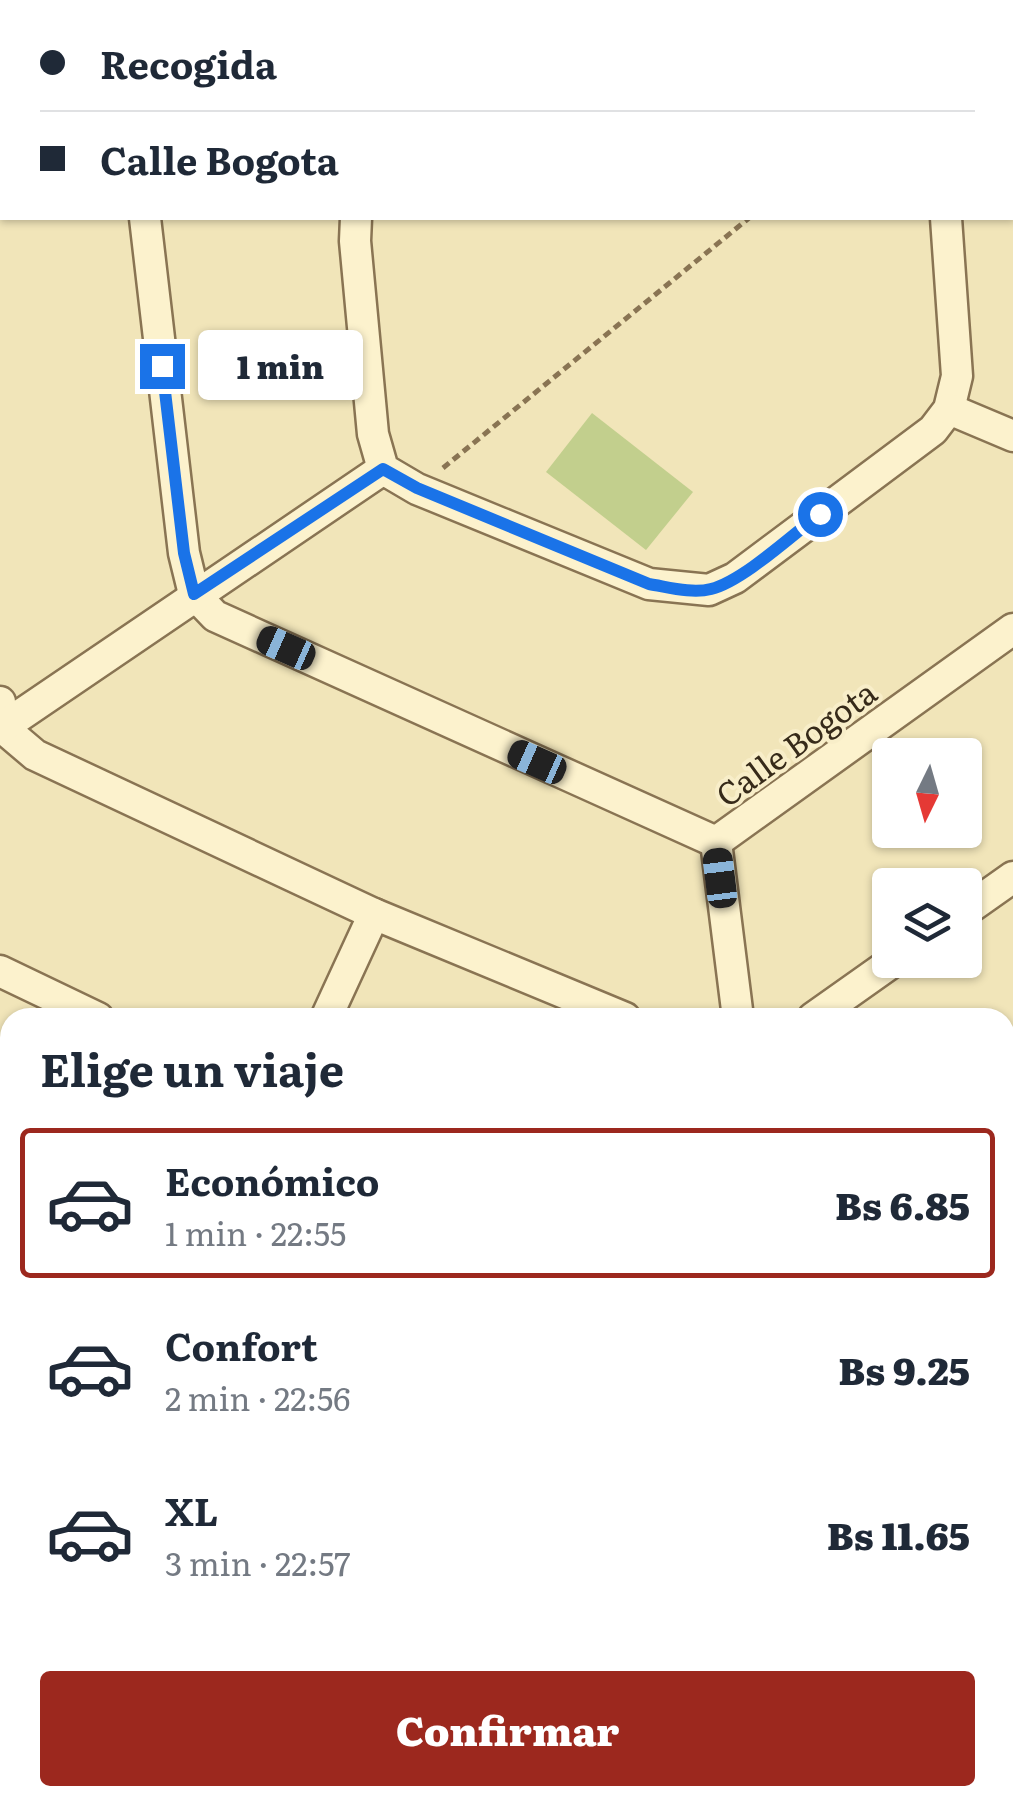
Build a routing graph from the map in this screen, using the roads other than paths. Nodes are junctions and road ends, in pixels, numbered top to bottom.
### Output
1 (146, 220) edge
2 (356, 220) edge
3 (946, 220) edge
4 (950, 410) junction
5 (1013, 436) edge
6 (383, 469) junction
7 (194, 594) junction
8 (1013, 629) edge
9 (1, 719) edge
10 (716, 842) junction
11 (1013, 877) edge
12 (982, 899) edge
13 (374, 914) junction
14 (0, 971) edge
15 (872, 976) edge
16 (77, 1008) edge
17 (331, 1008) edge
18 (601, 1008) edge
19 (737, 1008) edge
20 (828, 1008) edge

1 - 7 street
2 - 6 street
3 - 4 street
4 - 5 street
4 - 6 street
6 - 7 street
7 - 9 street
7 - 10 street, Calle Bogota
8 - 10 street, Calle Bogota
9 - 13 street
10 - 19 street
11 - 12 street
13 - 17 street
13 - 18 street
14 - 16 street
15 - 20 street

